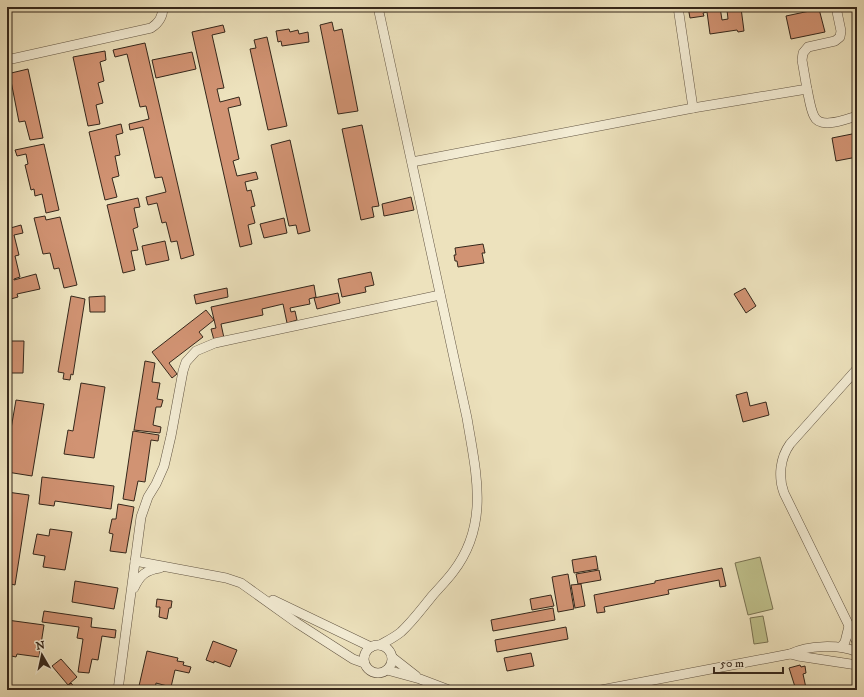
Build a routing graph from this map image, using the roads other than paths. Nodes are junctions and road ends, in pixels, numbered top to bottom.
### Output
1 (163, 7) edge
2 (378, 7) edge
3 (678, 7) edge
4 (836, 7) edge
5 (7, 60) edge
6 (807, 89) junction
7 (694, 108) junction
8 (857, 116) edge
9 (412, 162) junction
10 (440, 295) junction
11 (857, 369) edge
12 (135, 562) junction
13 (164, 567) junction
14 (257, 593) junction
15 (131, 595) junction
16 (850, 626) junction
17 (401, 632) junction
18 (857, 642) edge
19 (376, 646) junction
20 (841, 647) junction
21 (857, 652) edge
22 (790, 654) junction
23 (392, 656) junction
24 (364, 663) junction
25 (857, 665) edge
26 (387, 670) junction
27 (420, 679) junction
28 (118, 690) edge
29 (449, 690) edge
30 (601, 690) edge

1 - 5 street
2 - 9 street
3 - 7 street
4 - 6 street
6 - 7 street
6 - 8 street
7 - 9 street
9 - 10 street
10 - 12 street
10 - 17 street
11 - 16 street
12 - 13 street
12 - 15 street
13 - 14 street
13 - 15 street
14 - 19 street
14 - 24 street
15 - 28 street
16 - 18 street
16 - 20 street
17 - 19 street
17 - 23 street
19 - 23 street
19 - 24 street
20 - 21 street
20 - 22 street
22 - 25 street
22 - 30 street
23 - 26 street
23 - 27 street
24 - 26 street
26 - 27 street
27 - 29 street

